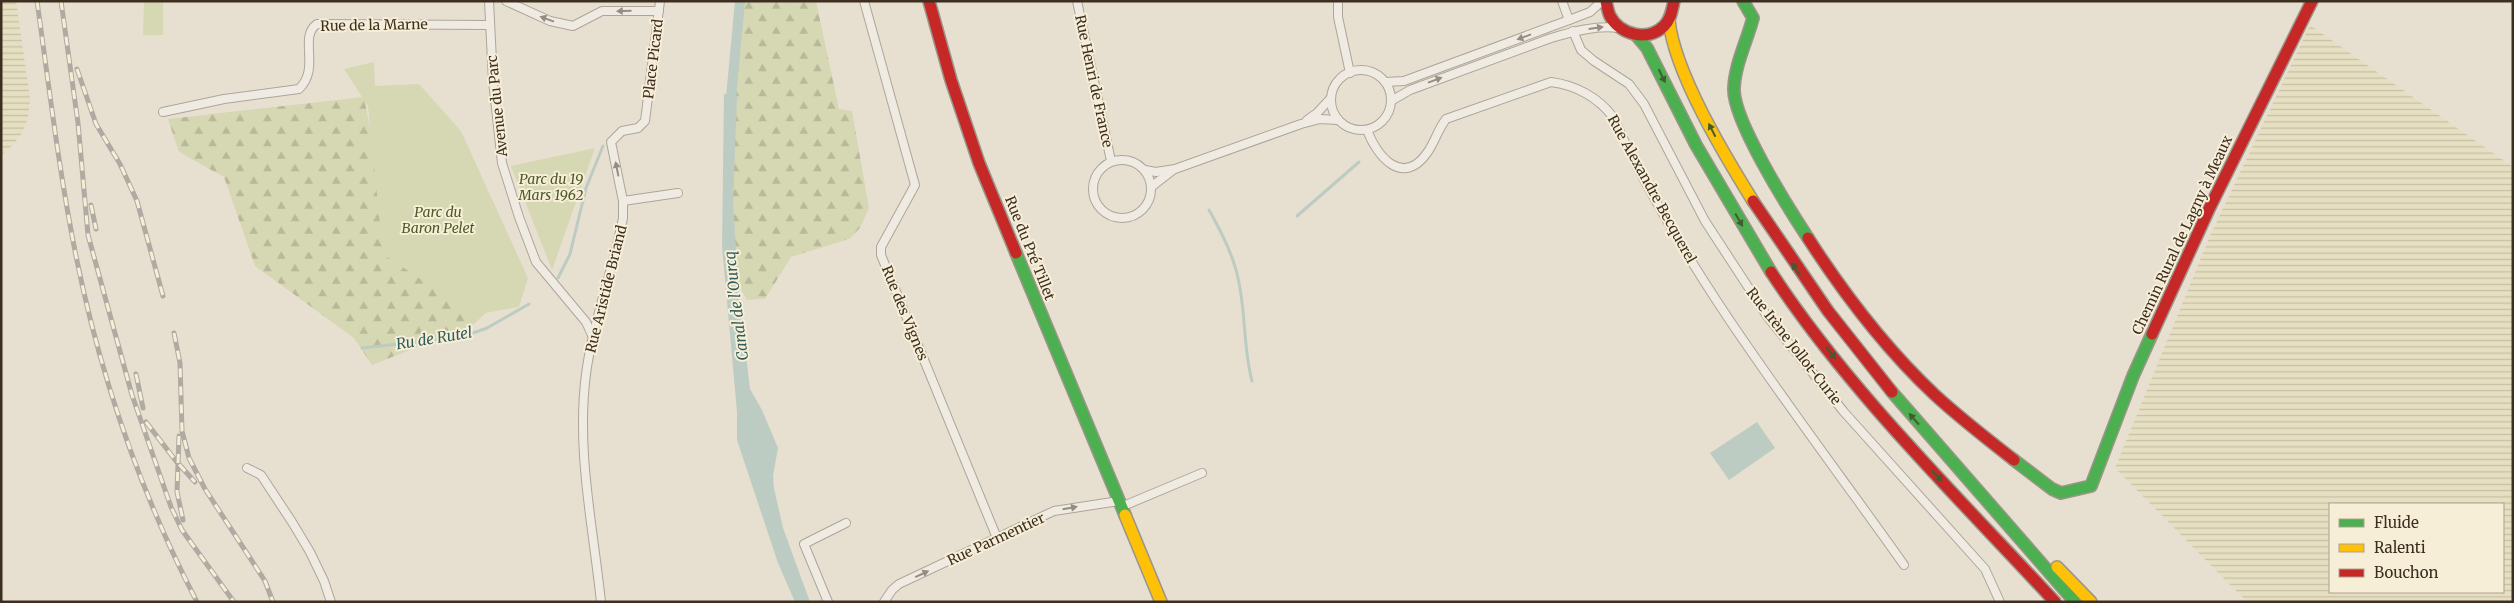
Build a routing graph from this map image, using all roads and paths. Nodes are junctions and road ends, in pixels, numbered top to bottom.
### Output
1 (489, 1) edge
2 (506, 1) edge
3 (660, 1) edge
4 (864, 1) edge
5 (929, 1) edge
6 (1077, 1) edge
7 (1338, 1) edge
8 (1562, 1) edge
9 (1602, 1) edge
10 (1606, 1) edge
11 (1674, 1) edge
12 (1742, 1) edge
13 (2312, 1) edge
14 (659, 11) junction
15 (1569, 20) junction
16 (1669, 20) junction
17 (490, 25) junction
18 (1618, 28) junction
19 (1573, 31) junction
20 (1636, 35) junction
21 (1350, 73) junction
22 (1385, 82) junction
23 (1331, 98) junction
24 (1391, 101) junction
25 (163, 112) dead end
26 (1338, 120) junction
27 (1301, 124) junction
28 (1367, 130) junction
29 (622, 131) joint
30 (1110, 161) junction
31 (1175, 169) junction
32 (1145, 170) junction
33 (1151, 187) junction
34 (678, 193) dead end
35 (623, 201) junction
36 (592, 336) junction
37 (247, 468) dead end
38 (1202, 473) dead end
39 (1120, 504) junction
40 (846, 523) dead end
41 (2016, 534) junction
42 (997, 538) junction
43 (1904, 565) dead end
44 (331, 602) edge
45 (601, 602) edge
46 (828, 602) edge
47 (884, 602) edge
48 (1161, 602) edge
49 (2000, 602) edge
50 (2055, 602) edge
51 (2075, 602) edge
52 (2092, 602) edge

1 - 17 street, Avenue du Parc
14 -> 2 street, Place Picard
3 - 14 street
4 - 42 street, Rue des Vignes
5 - 39 main road, Rue du Pré Tillet
6 - 30 street, Rue Henri de France
7 - 21 street
8 - 15 street
9 - 15 street
10 - 18 main road
11 - 16 main road
12 - 13 main road, Chemin Rural de Lagny à Meaux
14 - 29 street, Place Picard
15 -> 22 street
16 - 20 main road
41 -> 16 main road
17 - 25 street, Rue de la Marne
17 - 36 street, Avenue du Parc
19 -> 18 street
18 - 20 main road
24 -> 19 street
19 - 49 street, Rue Irène Jollot-Curie
20 -> 50 main road
21 - 22 street
21 - 23 street
22 - 24 street
23 - 26 street
23 - 27 street
24 - 28 street
26 - 27 street
26 - 28 street
27 - 31 street
28 - 43 street, Rue Alexandre Becquerel
35 -> 29 street, Rue Aristide Briand
30 - 32 street
30 - 33 street
31 - 32 street
31 - 33 street
32 - 33 street
34 - 35 street
35 - 36 street, Rue Aristide Briand
36 - 45 street, Rue Aristide Briand
37 - 44 street
38 - 39 street, Rue Parmentier
42 -> 39 street, Rue Parmentier
39 - 48 main road, Rue du Pré Tillet
40 - 46 street
41 - 51 main road
41 - 52 main road
47 -> 42 street, Rue Parmentier

